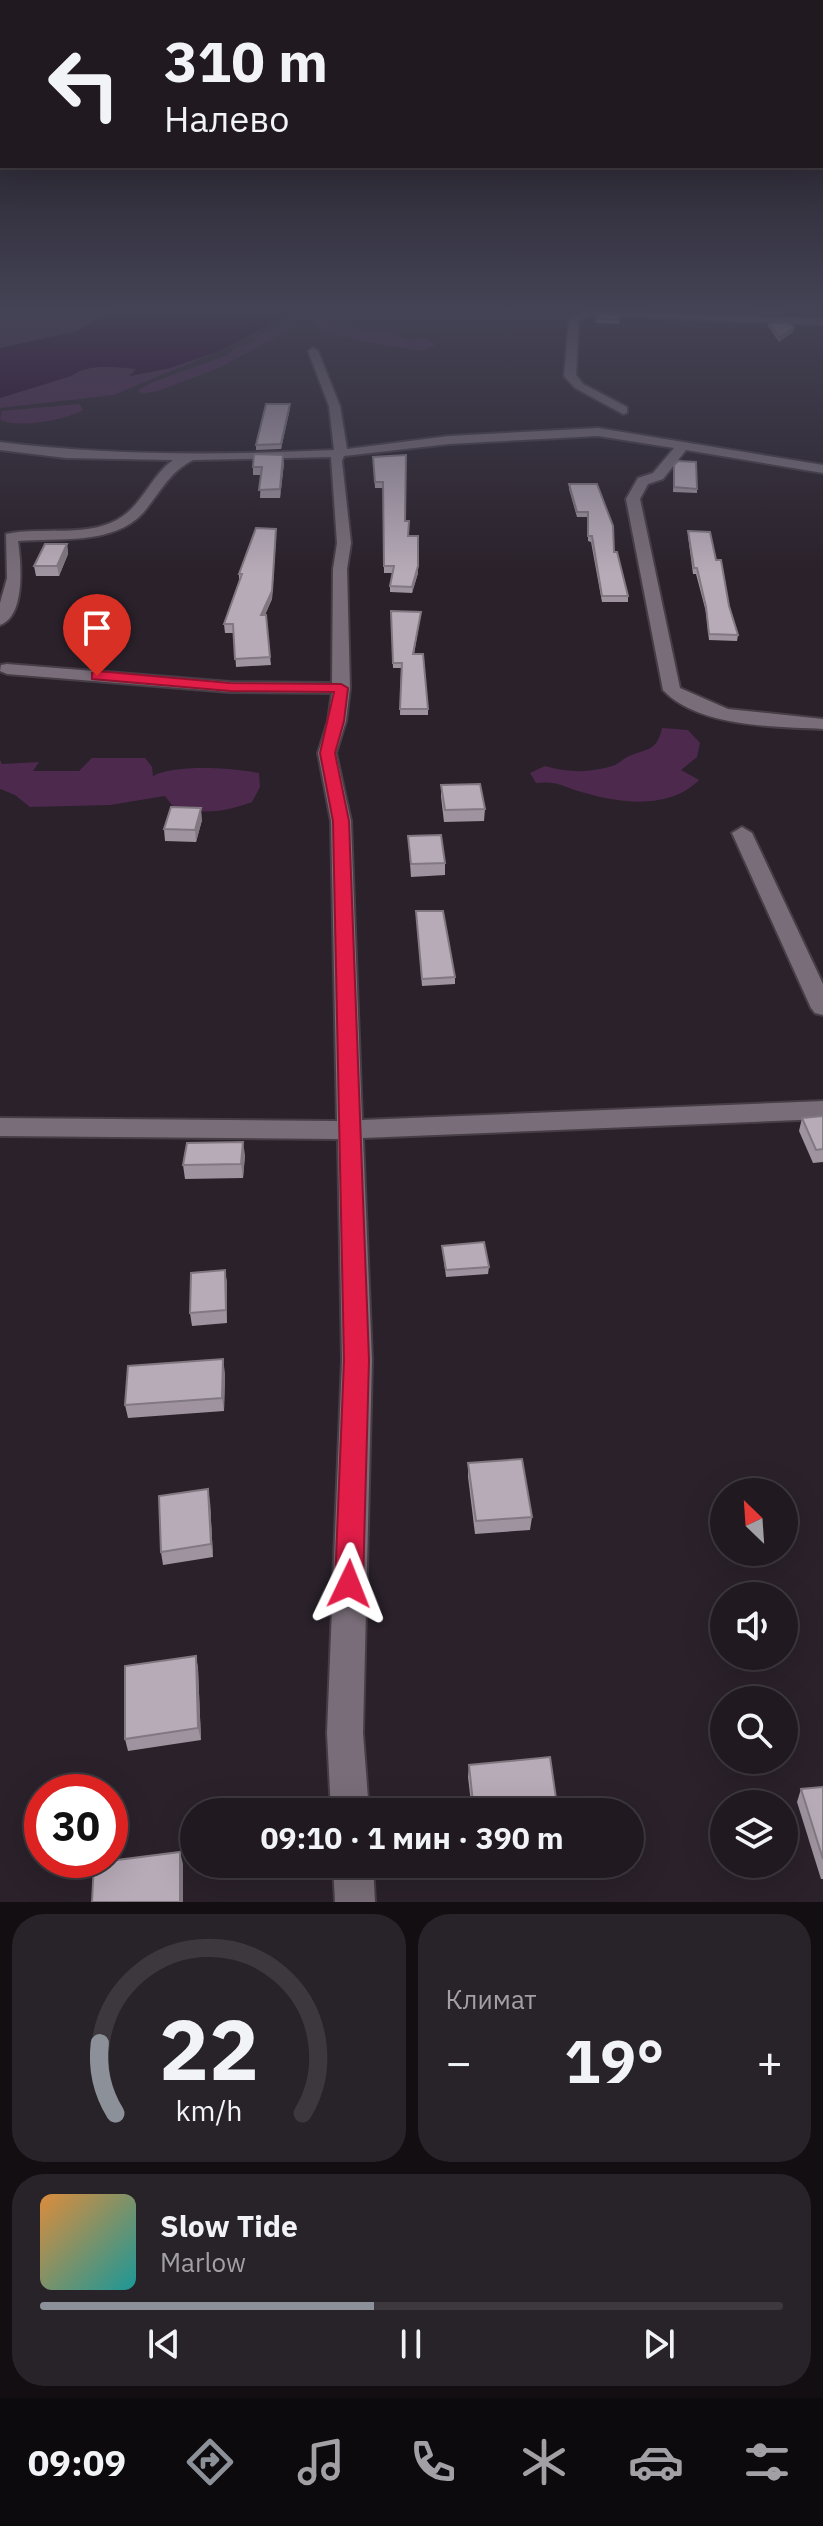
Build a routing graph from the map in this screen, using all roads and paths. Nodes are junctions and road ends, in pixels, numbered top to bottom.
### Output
1 (332, 397) edge
2 (599, 397) edge
3 (623, 410) dead end
4 (0, 446) edge
5 (682, 447) junction
6 (341, 453) junction
7 (190, 458) junction
8 (668, 460) junction
9 (781, 464) junction
10 (823, 469) edge
11 (0, 620) edge
12 (2, 669) edge
13 (341, 688) junction
14 (823, 724) edge
15 (742, 833) dead end
16 (823, 1008) edge
17 (823, 1110) edge
18 (0, 1127) edge
19 (349, 1130) junction
20 (349, 1798) edge
21 (354, 1878) edge
22 (355, 1902) edge

1 - 6 street
2 - 3 street
4 - 7 street
5 - 6 street
5 - 8 street
5 - 9 street
6 - 7 street
6 - 13 street
7 - 11 street
8 - 9 street
8 - 14 street
9 - 10 street
12 - 13 street
13 - 19 street
15 - 16 street
17 - 19 street
18 - 19 street
19 - 20 street
21 - 22 street

